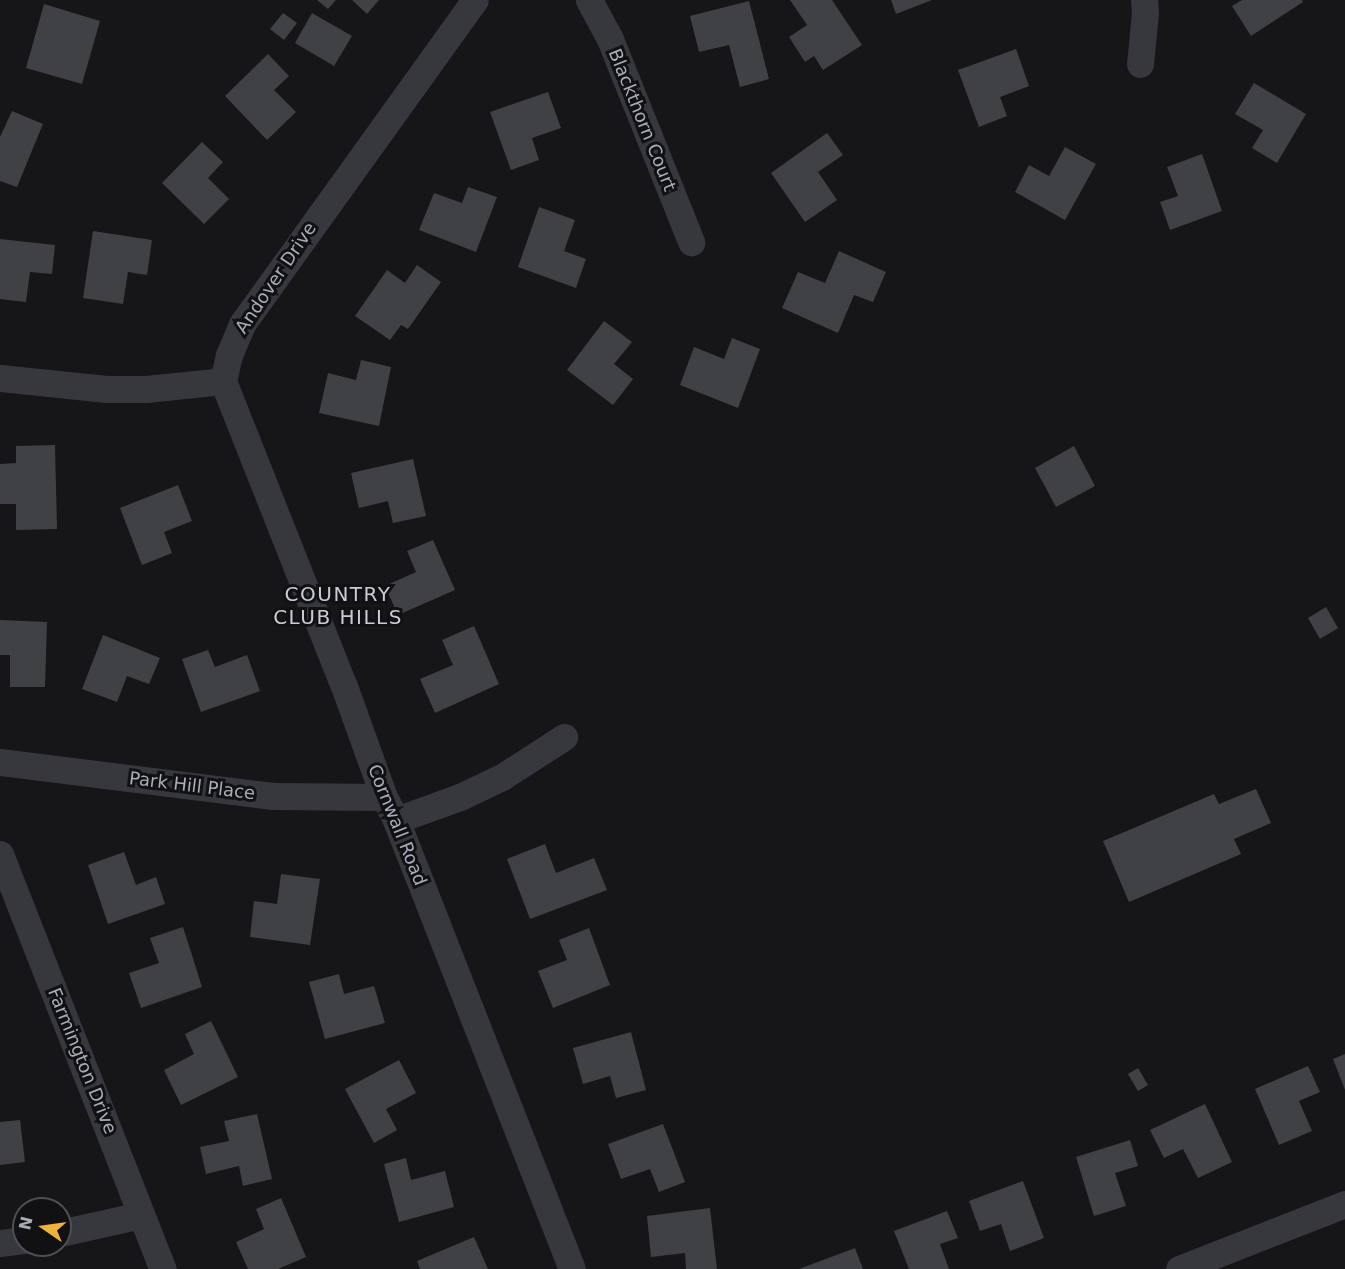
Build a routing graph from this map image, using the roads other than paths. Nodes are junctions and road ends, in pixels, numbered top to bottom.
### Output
1 (475, 0) edge
2 (590, 0) edge
3 (1144, 0) edge
4 (1140, 64) dead end
5 (691, 242) dead end
6 (0, 378) edge
7 (223, 381) junction
8 (564, 737) dead end
9 (0, 762) edge
10 (390, 809) junction
11 (0, 854) edge
12 (1345, 1204) edge
13 (141, 1215) junction
14 (72, 1230) edge
15 (163, 1269) edge
16 (572, 1269) edge
17 (1179, 1269) edge

1 - 7 street, Andover Drive
2 - 5 street, Blackthorn Court
3 - 4 street
6 - 7 street
7 - 10 street, Cornwall Road
8 - 10 street, Park Hill Place
9 - 10 street, Park Hill Place
10 - 16 street, Cornwall Road
11 - 13 street, Farmington Drive
12 - 17 street
13 - 14 street
13 - 15 street, Farmington Drive

